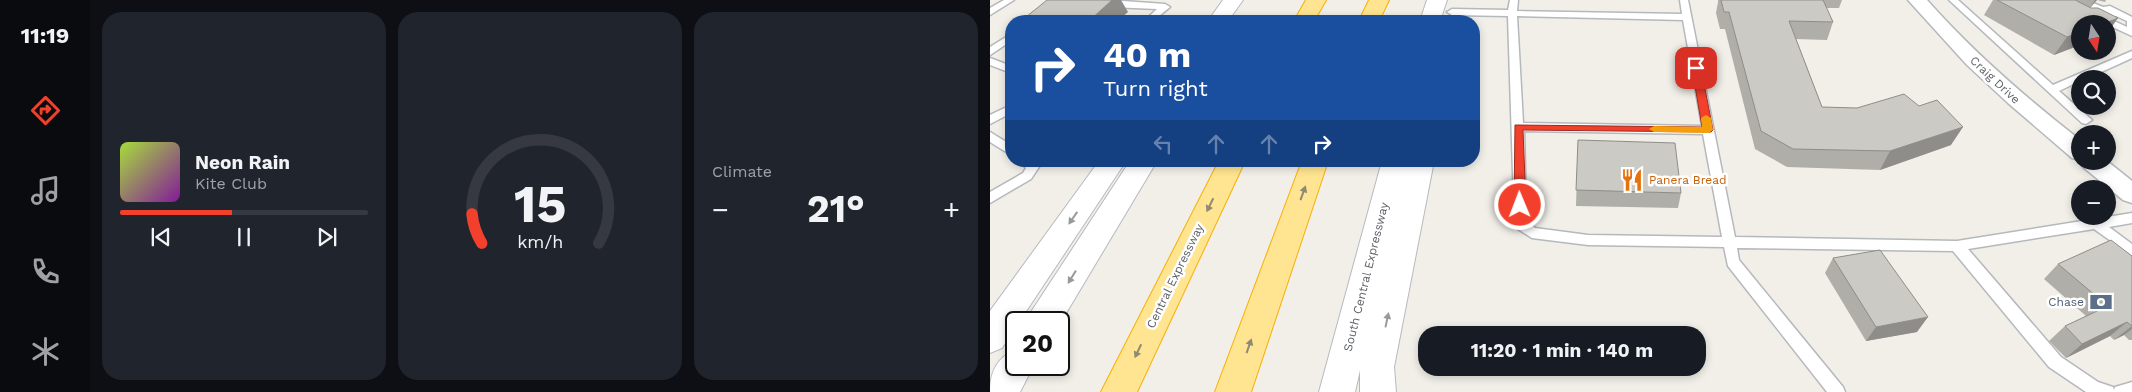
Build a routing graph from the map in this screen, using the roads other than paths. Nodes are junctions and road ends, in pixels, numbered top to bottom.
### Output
1 (1010, 0) edge
2 (1234, 0) edge
3 (1252, 0) edge
4 (1316, 0) edge
5 (1378, 0) edge
6 (1437, 0) edge
7 (1514, 0) edge
8 (1684, 0) edge
9 (1917, 0) edge
10 (1953, 0) edge
11 (1108, 3) edge
12 (1452, 11) edge
13 (2092, 11) edge
14 (990, 12) edge
15 (1512, 14) junction
16 (1155, 15) edge
17 (1223, 15) edge
18 (1242, 15) edge
19 (1307, 15) edge
20 (1372, 15) edge
21 (1432, 15) edge
22 (1688, 17) junction
23 (2131, 24) edge
24 (2116, 30) edge
25 (2132, 33) edge
26 (1005, 41) edge
27 (990, 52) edge
28 (2132, 54) edge
29 (990, 61) edge
30 (1005, 67) edge
31 (2052, 90) junction
32 (1005, 111) edge
33 (990, 120) edge
34 (2086, 120) dead end
35 (1518, 127) junction
36 (1708, 130) junction
37 (990, 136) edge
38 (2071, 144) edge
39 (1005, 147) edge
40 (1033, 167) edge
41 (1109, 167) edge
42 (1140, 167) edge
43 (1229, 167) edge
44 (1313, 167) edge
45 (1393, 167) edge
46 (1420, 167) edge
47 (2102, 170) edge
48 (2132, 194) edge
49 (990, 198) edge
50 (2132, 218) edge
51 (2116, 221) edge
52 (2090, 225) edge
53 (2097, 225) edge
54 (1728, 241) junction
55 (1957, 246) junction
56 (2132, 251) edge
57 (1050, 311) edge
58 (990, 338) edge
59 (1010, 376) edge
60 (1373, 384) edge
61 (2132, 390) edge
62 (1000, 392) edge
63 (1119, 392) edge
64 (1233, 392) edge
65 (1337, 392) edge
66 (1838, 392) edge
67 (2107, 392) edge
68 (2121, 392) edge

1 - 14 lane
2 - 17 main road
3 - 18 main road
4 - 19 highway
5 - 20 highway
6 - 21 main road
7 - 15 lane
8 - 22 lane
9 - 38 street, Craig Drive
10 - 31 lane
11 - 16 lane
12 - 15 lane
13 - 23 lane
13 - 25 lane
15 - 22 lane
15 - 35 lane
22 - 36 lane
24 - 25 lane
26 - 27 lane
28 - 31 lane
29 - 30 lane
31 - 34 lane
32 - 33 lane
35 - 36 lane
35 - 54 lane
36 - 54 lane
37 - 39 lane
40 - 49 lane
41 -> 58 main road
42 -> 57 main road
43 -> 63 highway, Central Expressway
64 -> 44 highway
45 - 65 main road, South Central Expressway
60 -> 46 main road
47 - 48 street
50 - 51 lane
52 - 55 lane
53 - 56 lane
54 - 55 lane
54 - 66 lane
55 - 67 lane
59 - 62 main road
61 - 68 lane

